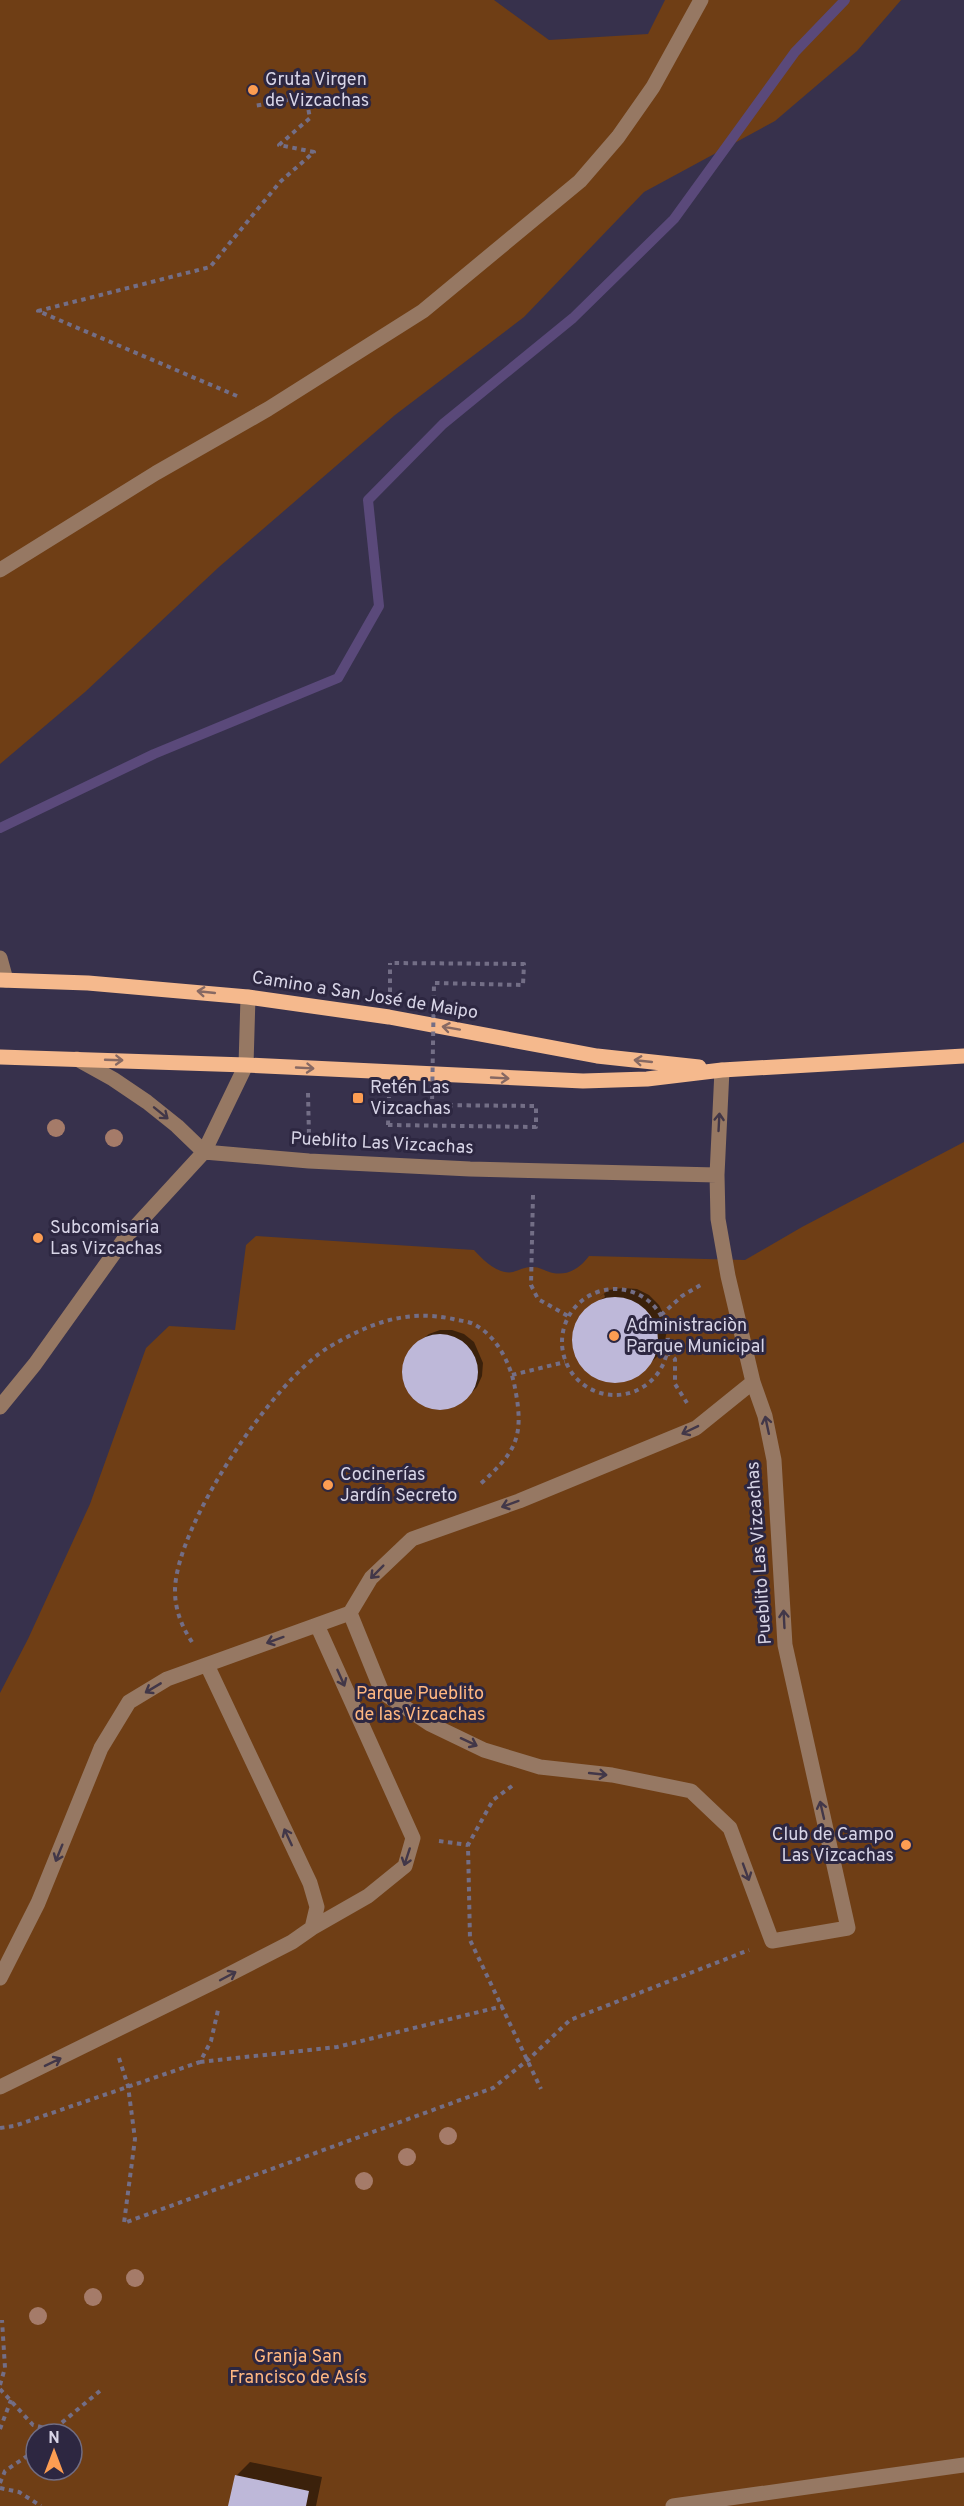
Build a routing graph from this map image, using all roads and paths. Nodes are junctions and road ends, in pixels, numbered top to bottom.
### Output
1 (701, 0) edge
2 (254, 106) dead end
3 (268, 409) junction
4 (0, 570) edge
5 (0, 958) edge
6 (390, 963) dead end
7 (3, 980) edge
8 (248, 997) junction
9 (964, 1056) edge
10 (7, 1057) edge
11 (76, 1059) junction
12 (246, 1065) junction
13 (308, 1068) junction
14 (722, 1070) junction
15 (388, 1125) dead end
16 (204, 1152) junction
17 (309, 1161) junction
18 (534, 1170) junction
19 (717, 1175) junction
20 (728, 1276) junction
21 (662, 1315) junction
22 (568, 1316) junction
23 (667, 1352) junction
24 (565, 1362) junction
25 (512, 1375) junction
26 (753, 1382) junction
27 (0, 1407) edge
28 (702, 1423) junction
29 (475, 1489) dead end
30 (350, 1613) junction
31 (317, 1625) junction
32 (207, 1665) junction
33 (540, 1767) junction
34 (312, 1928) junction
35 (772, 1941) junction
36 (0, 1978) edge
37 (220, 1979) junction
38 (503, 2006) junction
39 (111, 2034) junction
40 (529, 2059) junction
41 (200, 2061) junction
42 (128, 2086) junction
43 (0, 2088) edge
44 (541, 2089) dead end
45 (0, 2128) edge
46 (2, 2320) dead end
47 (0, 2387) edge
48 (101, 2390) dead end
49 (11, 2400) junction
50 (30, 2422) edge
51 (63, 2422) edge
52 (0, 2429) edge
53 (24, 2458) edge
54 (964, 2465) edge
55 (0, 2483) edge
56 (0, 2488) edge
57 (41, 2506) edge
58 (673, 2506) edge

1 - 3 lane
2 - 3 path
3 - 4 lane
5 - 7 lane
6 - 15 path, bridge
8 -> 7 main road, Camino a San José de Maipo
8 - 12 lane
14 -> 8 main road, Camino a San José de Maipo
9 - 14 main road, Camino a San José de Maipo
10 - 11 main road, Camino a San José de Maipo
11 -> 12 main road, Camino a San José de Maipo
11 -> 16 lane
12 -> 13 main road, Camino a San José de Maipo
12 - 16 lane
13 -> 14 main road, Camino a San José de Maipo
13 - 17 path
19 -> 14 lane, Pueblito Las Vizcachas
16 - 17 lane, Pueblito Las Vizcachas
16 - 27 lane
17 - 18 lane, Pueblito Las Vizcachas
18 - 19 lane, Pueblito Las Vizcachas
18 - 22 path
19 - 20 lane, Pueblito Las Vizcachas
20 - 21 path
20 - 26 lane, Pueblito Las Vizcachas
21 - 22 path
21 - 23 path
22 - 24 path
23 - 24 path
23 - 28 path
24 - 25 path
25 - 29 path
25 - 32 path
26 - 28 lane
35 -> 26 lane, Pueblito Las Vizcachas
28 -> 30 lane
30 - 31 lane
30 -> 33 lane
31 -> 32 lane
31 -> 34 lane
34 -> 32 lane
32 -> 36 lane
33 -> 35 lane
33 - 38 path
37 -> 34 lane
35 - 40 path
37 - 39 lane
37 - 41 path
38 - 40 path
38 - 41 path
39 - 42 path
43 -> 39 lane
40 - 42 path
40 - 44 path
41 - 42 path
42 - 45 path
46 - 47 path
47 - 49 path
48 - 51 path
49 - 50 path
49 - 52 path
53 - 55 path
54 - 58 lane
56 - 57 path

